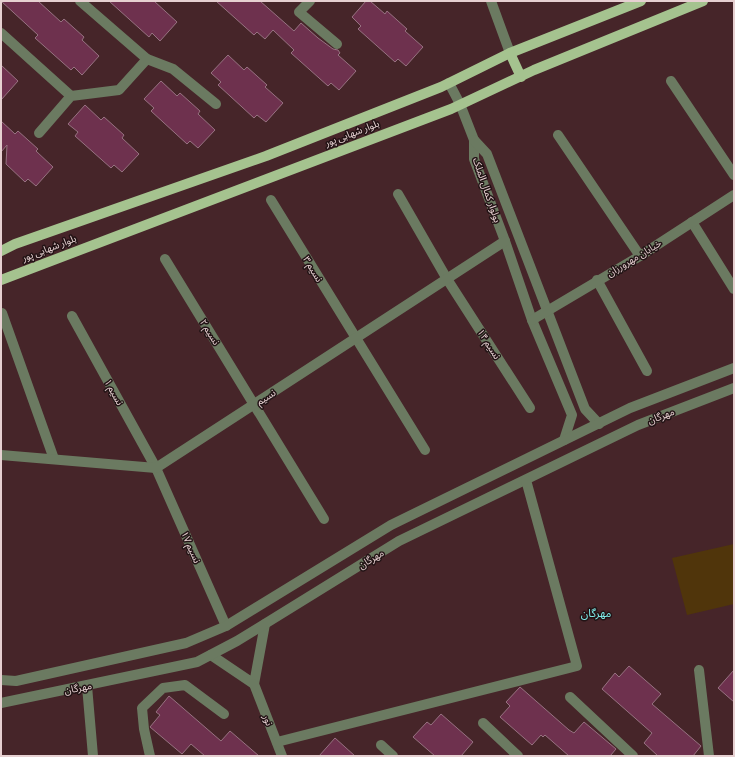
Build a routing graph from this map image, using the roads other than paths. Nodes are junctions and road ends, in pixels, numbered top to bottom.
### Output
1 (80, 1) edge
2 (310, 1) edge
3 (491, 1) edge
4 (641, 1) edge
5 (703, 1) edge
6 (1, 33) edge
7 (337, 44) dead end
8 (510, 54) junction
9 (147, 59) junction
10 (521, 76) junction
11 (671, 81) dead end
12 (449, 83) junction
13 (71, 96) junction
14 (216, 104) dead end
15 (460, 104) junction
16 (39, 133) dead end
17 (558, 135) dead end
18 (474, 140) junction
19 (734, 175) edge
20 (398, 194) dead end
21 (734, 195) edge
22 (271, 200) dead end
23 (692, 222) junction
24 (505, 241) junction
25 (1, 251) edge
26 (640, 256) junction
27 (165, 259) dead end
28 (447, 279) junction
29 (2, 280) edge
30 (597, 280) junction
31 (734, 289) edge
32 (548, 312) junction
33 (2, 313) dead end
34 (72, 316) dead end
35 (532, 320) junction
36 (355, 339) junction
37 (734, 368) edge
38 (647, 371) dead end
39 (734, 388) edge
40 (255, 404) junction
41 (530, 408) dead end
42 (599, 424) junction
43 (564, 440) junction
44 (425, 450) dead end
45 (1, 455) edge
46 (54, 459) junction
47 (156, 468) junction
48 (526, 480) junction
49 (324, 519) dead end
50 (308, 576) junction
51 (317, 592) junction
52 (265, 624) junction
53 (226, 626) junction
54 (211, 655) junction
55 (700, 670) dead end
56 (1, 680) edge
57 (254, 684) junction
58 (87, 686) junction
59 (570, 698) dead end
60 (1, 703) edge
61 (224, 714) dead end
62 (482, 723) dead end
63 (277, 742) junction
64 (381, 745) dead end
65 (93, 756) edge
66 (150, 756) edge
67 (282, 756) edge
68 (393, 756) edge
69 (518, 756) edge
70 (633, 756) edge
71 (709, 756) edge

1 - 9 street
2 - 7 street
3 - 8 street
4 - 8 main road, بلوار شهابی پور
5 - 10 main road, بلوار شهابی پور
6 - 13 street
8 - 10 main road
8 - 12 main road, بلوار شهابی پور
9 - 13 street
9 - 14 street
10 - 15 main road, بلوار شهابی پور
11 - 19 street
12 - 15 street
12 - 25 main road, بلوار شهابی پور
13 - 16 street
15 - 18 street
15 - 29 main road, بلوار شهابی پور
17 - 26 street
18 - 24 street, بولوار کمال الملک
18 - 32 street, بولوار کمال الملک
20 - 28 street, نسیم ۱۴
21 - 23 street, خیابان مهرورزان
22 - 36 street, نسیم ۳
23 - 26 street, خیابان مهرورزان
23 - 31 street
24 - 28 street, نسیم
24 - 35 street, بولوار کمال الملک
26 - 30 street, خیابان مهرورزان
27 - 40 street, نسیم ۲
28 - 36 street, نسیم
28 - 41 street, نسیم ۱۴
30 - 32 street, خیابان مهرورزان
30 - 38 street
32 - 35 street, خیابان مهرورزان
32 - 42 street, بولوار کمال الملک
33 - 46 street
34 - 47 street, نسیم ۱
35 - 43 street, بولوار کمال الملک
36 - 40 street, نسیم
36 - 44 street, نسیم ۳
37 - 42 street, مهرگان
39 - 48 street, مهرگان
40 - 47 street, نسیم
40 - 49 street, نسیم ۲
42 - 43 street, مهرگان
43 - 50 street, مهرگان
45 - 46 street
46 - 47 street
47 - 53 street, نسیم ۱۷
48 - 51 street, مهرگان
48 - 63 street
50 - 51 street
50 - 53 street, مهرگان
51 - 52 street, مهرگان
52 - 54 street, مهرگان
52 - 57 street
53 - 56 street, مهرگان
54 - 57 street
54 - 58 street, مهرگان
55 - 71 street
57 - 63 street, نور
58 - 60 street, مهرگان
58 - 65 street
59 - 70 street
61 - 66 street
62 - 69 street
63 - 67 street, نور
64 - 68 street

